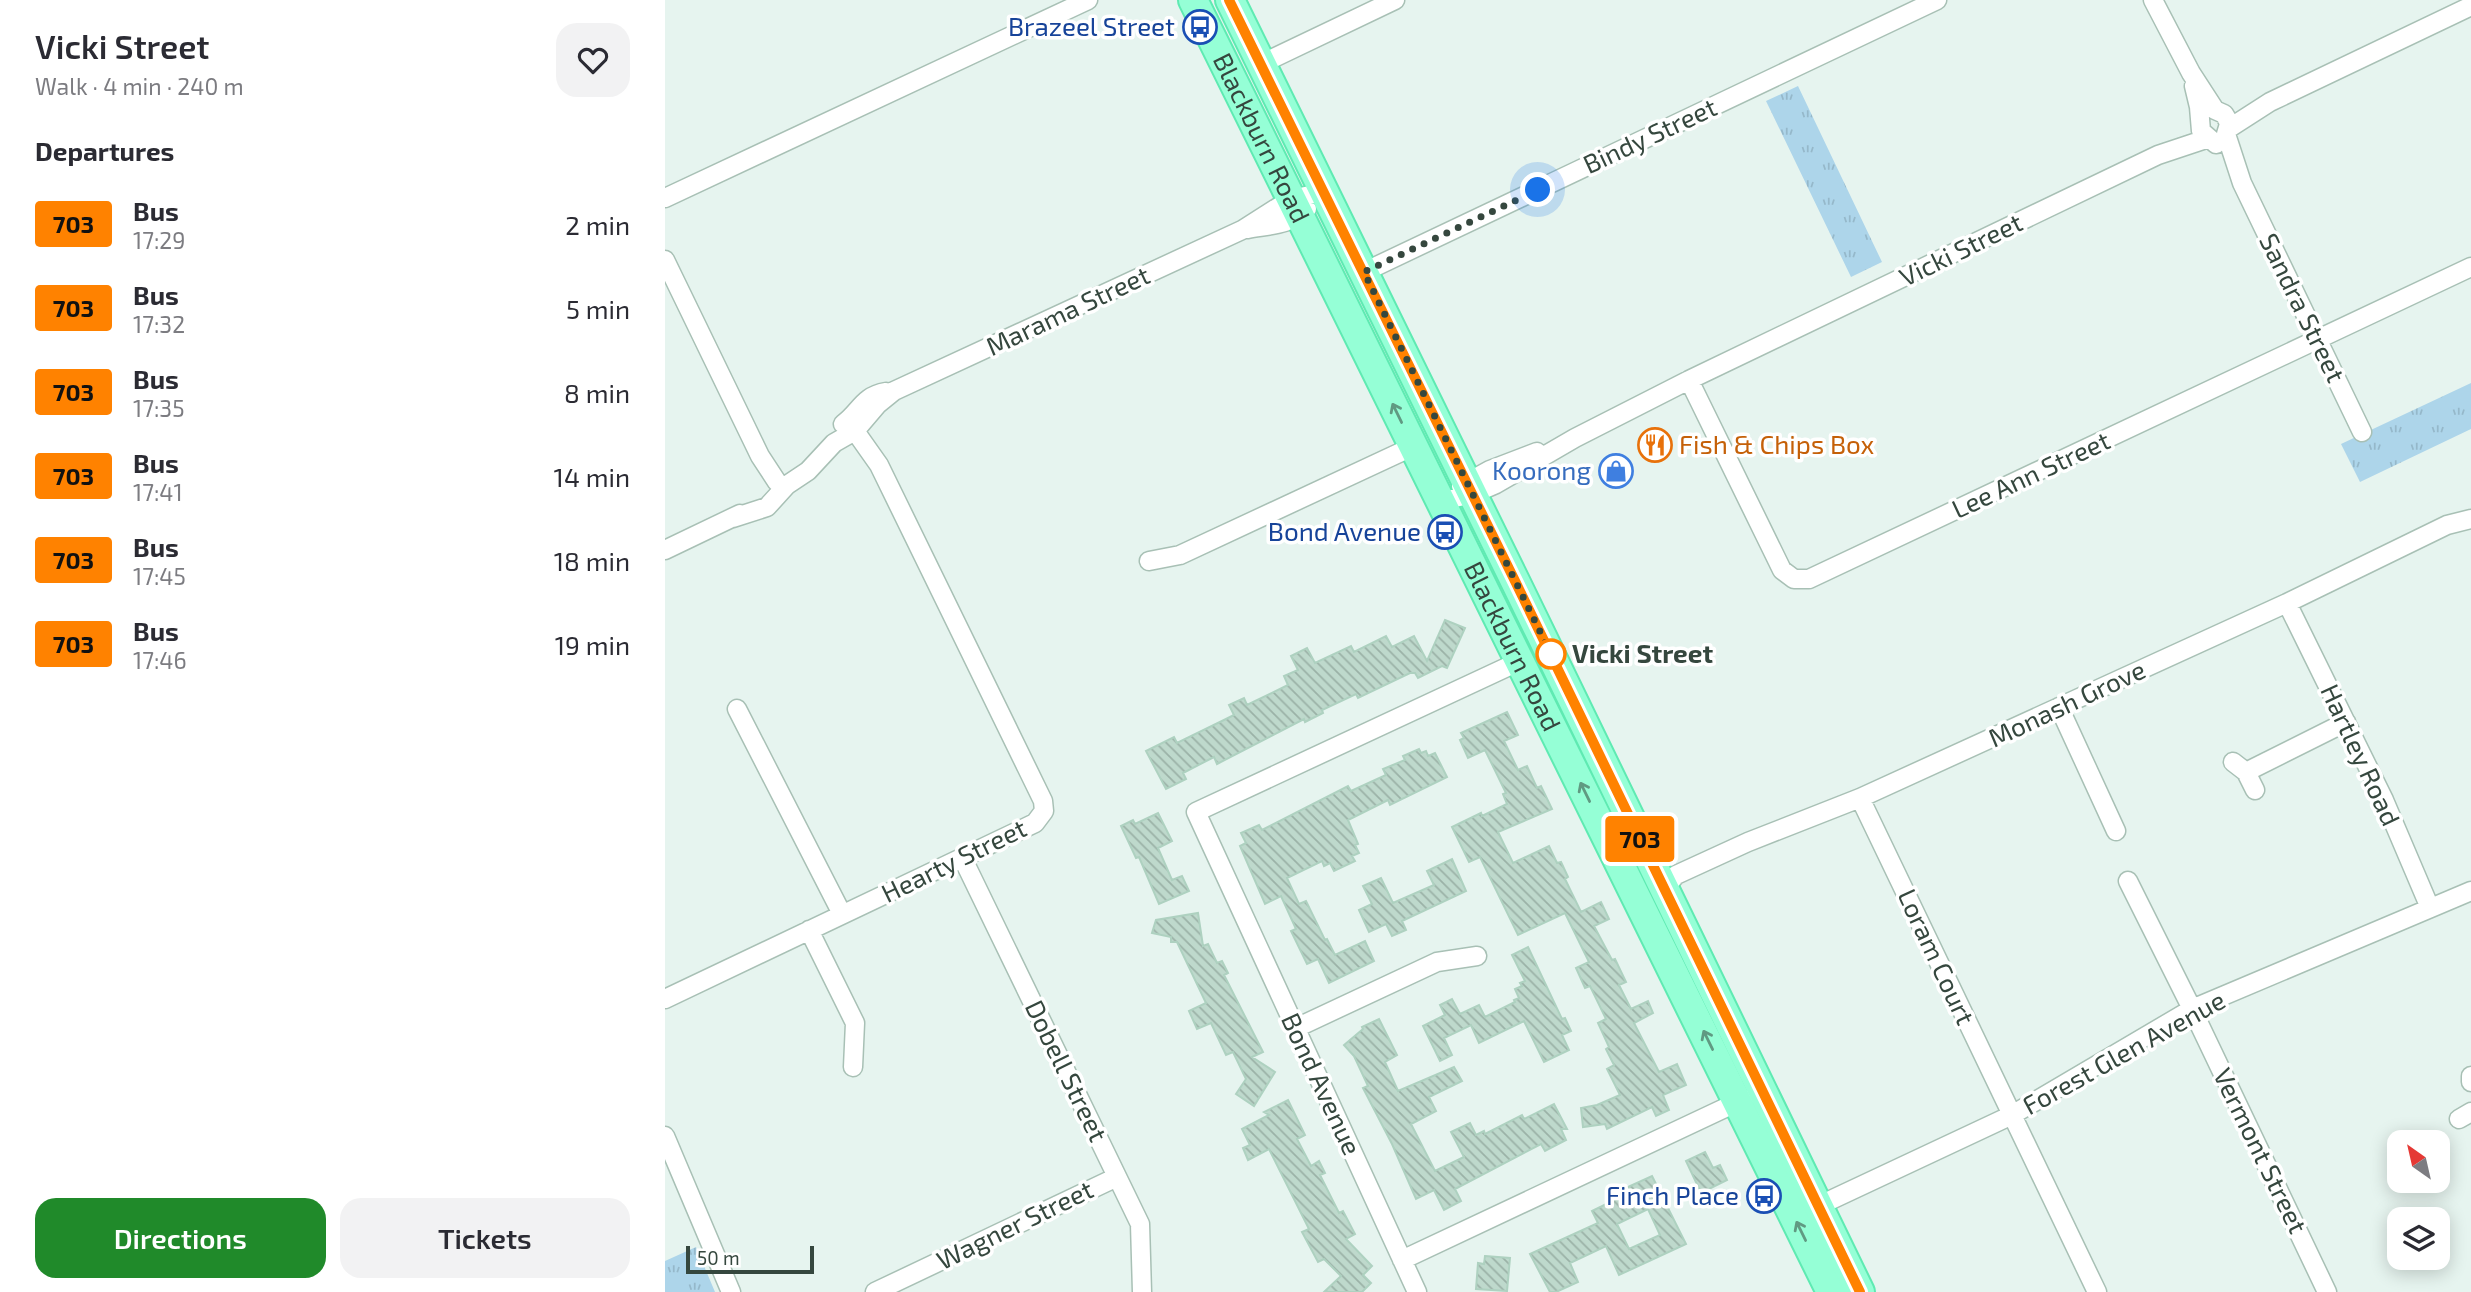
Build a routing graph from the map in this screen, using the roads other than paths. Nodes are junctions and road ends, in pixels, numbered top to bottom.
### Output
1 (1088, 0) edge
2 (1193, 0) edge
3 (1230, 0) edge
4 (1395, 0) edge
5 (1937, 0) edge
6 (2153, 0) edge
7 (2471, 6) edge
8 (1261, 64) junction
9 (2214, 126) junction
10 (1324, 192) junction
11 (665, 198) edge
12 (1296, 208) junction
13 (665, 260) edge
14 (2471, 267) edge
15 (1364, 272) junction
16 (2318, 340) junction
17 (1689, 380) junction
18 (856, 424) junction
19 (2362, 432) dead end
20 (1414, 446) junction
21 (782, 481) junction
22 (1470, 488) junction
23 (1441, 501) junction
24 (2471, 519) edge
25 (665, 550) edge
26 (1149, 561) dead end
27 (2287, 603) junction
28 (1520, 661) junction
29 (2059, 708) junction
30 (737, 709) dead end
31 (2346, 722) junction
32 (2255, 790) dead end
33 (1860, 798) junction
34 (2116, 831) dead end
35 (961, 857) junction
36 (2128, 881) dead end
37 (1664, 889) junction
38 (2471, 891) edge
39 (2430, 908) junction
40 (842, 914) junction
41 (809, 930) junction
42 (1477, 956) dead end
43 (665, 999) edge
44 (2193, 1009) junction
45 (1296, 1028) junction
46 (853, 1067) dead end
47 (2471, 1076) edge
48 (2471, 1082) edge
49 (1750, 1096) junction
50 (2011, 1115) junction
51 (665, 1136) edge
52 (1117, 1177) junction
53 (1818, 1206) junction
54 (1402, 1260) junction
55 (731, 1292) edge
56 (875, 1292) edge
57 (1142, 1292) edge
58 (1417, 1292) edge
59 (1831, 1292) edge
60 (1860, 1292) edge
61 (2097, 1292) edge
62 (2327, 1292) edge

1 - 11 street
2 - 12 main road, Blackburn Road
3 - 8 main road, Blackburn Road
4 - 8 street
5 - 15 street, Bindy Street
6 - 9 street, Sandra Street
7 - 9 street, Vicki Street
8 - 10 main road, Blackburn Road
9 - 16 street, Sandra Street
9 - 17 street, Vicki Street
10 - 12 street
10 - 15 main road, Blackburn Road
12 - 18 street, Marama Street
20 -> 12 main road, Blackburn Road
13 - 21 street
14 - 16 street, Lee Ann Street
15 - 22 main road, Blackburn Road
16 - 17 street, Lee Ann Street
16 - 19 street, Sandra Street
17 - 22 street, Vicki Street
18 - 21 street, Marama Street
18 - 35 street, Hearty Street
20 - 23 main road, Blackburn Road
20 - 26 street
21 - 25 street, Marama Street
22 - 23 street, Vicki Street
22 - 37 main road, Blackburn Road
23 - 28 main road, Blackburn Road
24 - 27 street, Monash Grove
27 - 29 street, Monash Grove
27 - 31 street, Hartley Road
28 - 45 street, Bond Avenue
49 -> 28 main road, Blackburn Road
29 - 33 street, Monash Grove
29 - 34 street
30 - 40 street
31 - 32 street
31 - 39 street, Hartley Road
33 - 37 street, Monash Grove
33 - 50 street, Loram Court
35 - 40 street, Hearty Street
35 - 52 street, Dobell Street
36 - 44 street, Vermont Street
37 - 49 main road, Blackburn Road
38 - 39 street, Forest Glen Avenue
39 - 44 street, Forest Glen Avenue
40 - 41 street, Hearty Street
41 - 43 street, Hearty Street
41 - 46 street
42 - 45 street
44 - 50 street, Forest Glen Avenue
44 - 62 street, Vermont Street
45 - 54 street, Bond Avenue
47 - 48 street
49 - 53 main road, Blackburn Road
49 - 54 street
59 -> 49 main road, Blackburn Road
50 - 53 street, Forest Glen Avenue
50 - 61 street, Loram Court
51 - 55 street
52 - 56 street, Wagner Street
52 - 57 street, Dobell Street
53 - 60 main road, Blackburn Road
54 - 58 street, Bond Avenue

